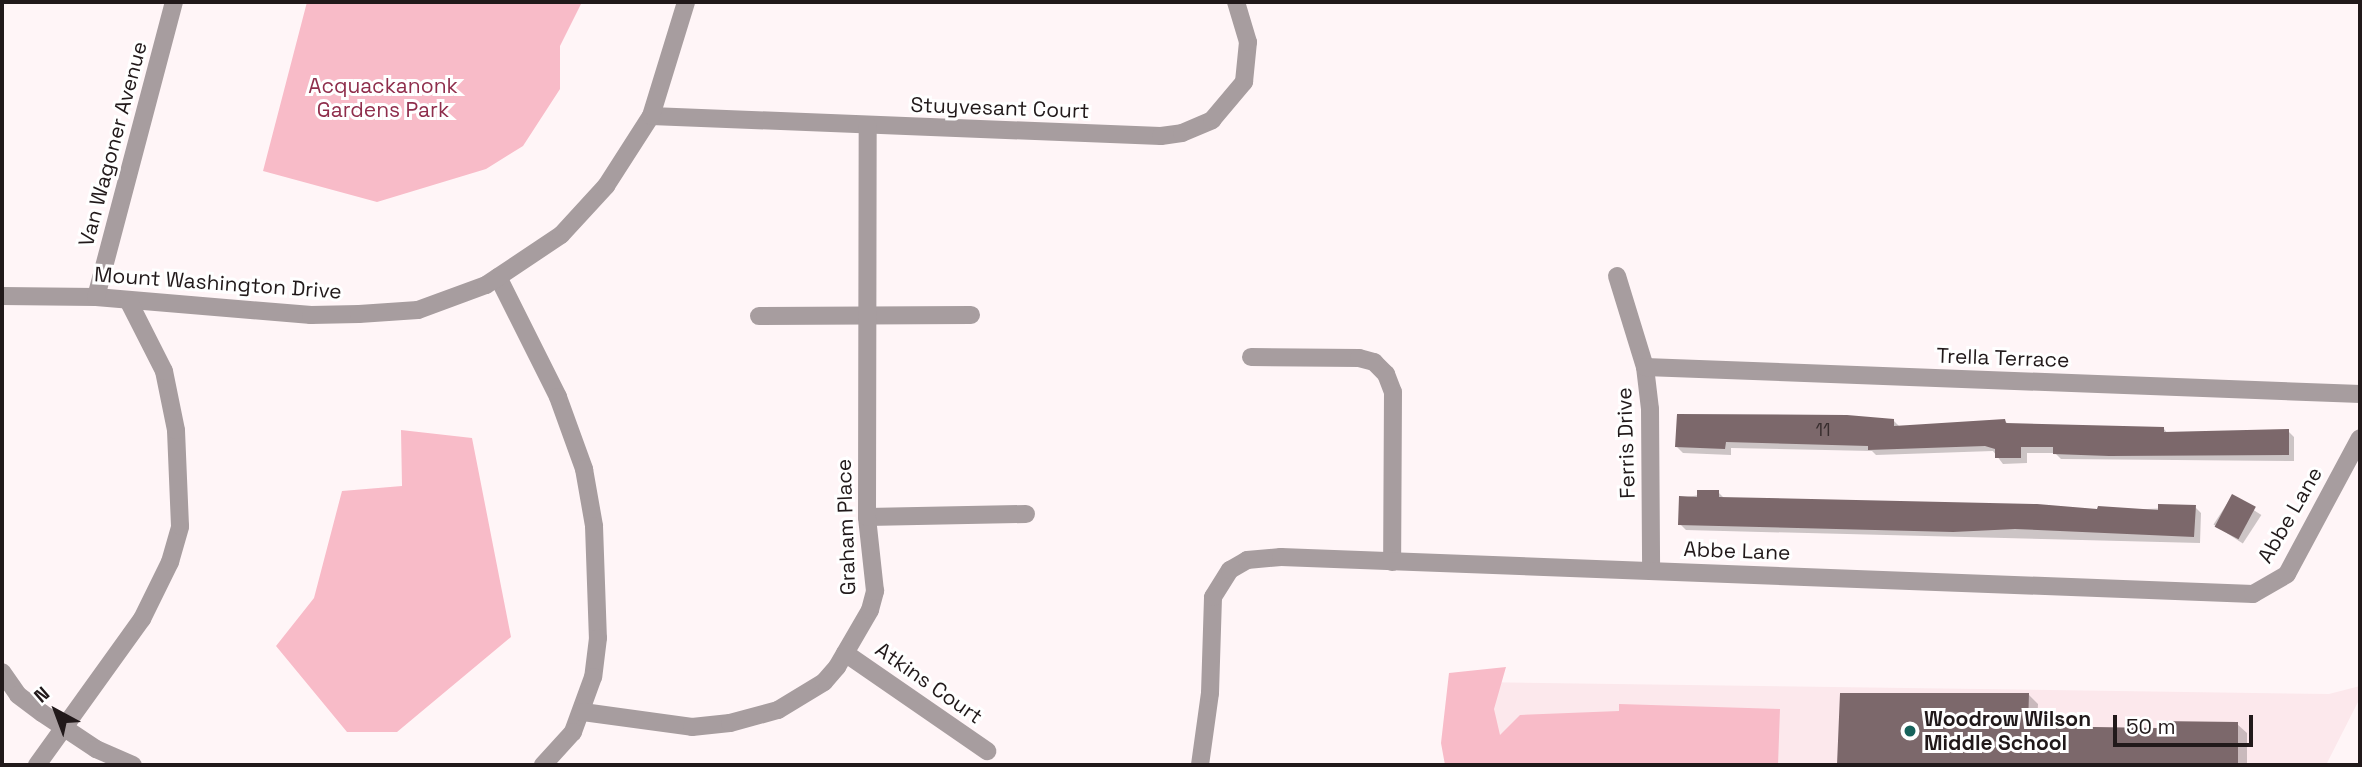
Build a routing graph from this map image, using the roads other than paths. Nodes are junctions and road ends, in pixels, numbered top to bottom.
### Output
1 (174, 2) edge
2 (686, 2) edge
3 (1236, 2) edge
4 (651, 116) junction
5 (868, 126) junction
6 (1618, 276) dead end
7 (498, 277) junction
8 (2, 296) edge
9 (96, 297) junction
10 (129, 302) junction
11 (866, 314) junction
12 (759, 316) dead end
13 (971, 316) dead end
14 (1251, 357) dead end
15 (1645, 367) junction
16 (2360, 394) edge
17 (2360, 438) edge
18 (1026, 514) dead end
19 (867, 517) junction
20 (1392, 562) junction
21 (1651, 571) junction
22 (845, 653) junction
23 (2, 672) edge
24 (583, 712) junction
25 (64, 727) junction
26 (987, 751) dead end
27 (37, 765) edge
28 (133, 765) edge
29 (543, 765) edge
30 (1200, 765) edge

1 - 9 street, Van Wagoner Avenue
2 - 4 street, Mount Washington Drive
3 - 5 street, Stuyvesant Court
4 - 5 street, Stuyvesant Court
4 - 7 street, Mount Washington Drive
5 - 11 street, Graham Place
6 - 15 street, Ferris Drive
7 - 10 street, Mount Washington Drive
7 - 24 street
8 - 9 street, Mount Washington Drive
9 - 10 street, Mount Washington Drive
10 - 25 street
11 - 12 street
11 - 13 street
11 - 19 street, Graham Place
14 - 20 street
15 - 16 street, Trella Terrace
15 - 21 street, Ferris Drive
17 - 21 street, Abbe Lane
18 - 19 street
19 - 22 street, Graham Place
20 - 21 street, Abbe Lane
20 - 30 street, Abbe Lane
22 - 24 street, Graham Place
22 - 26 street, Atkins Court
23 - 25 street
24 - 29 street
25 - 27 street
25 - 28 street

